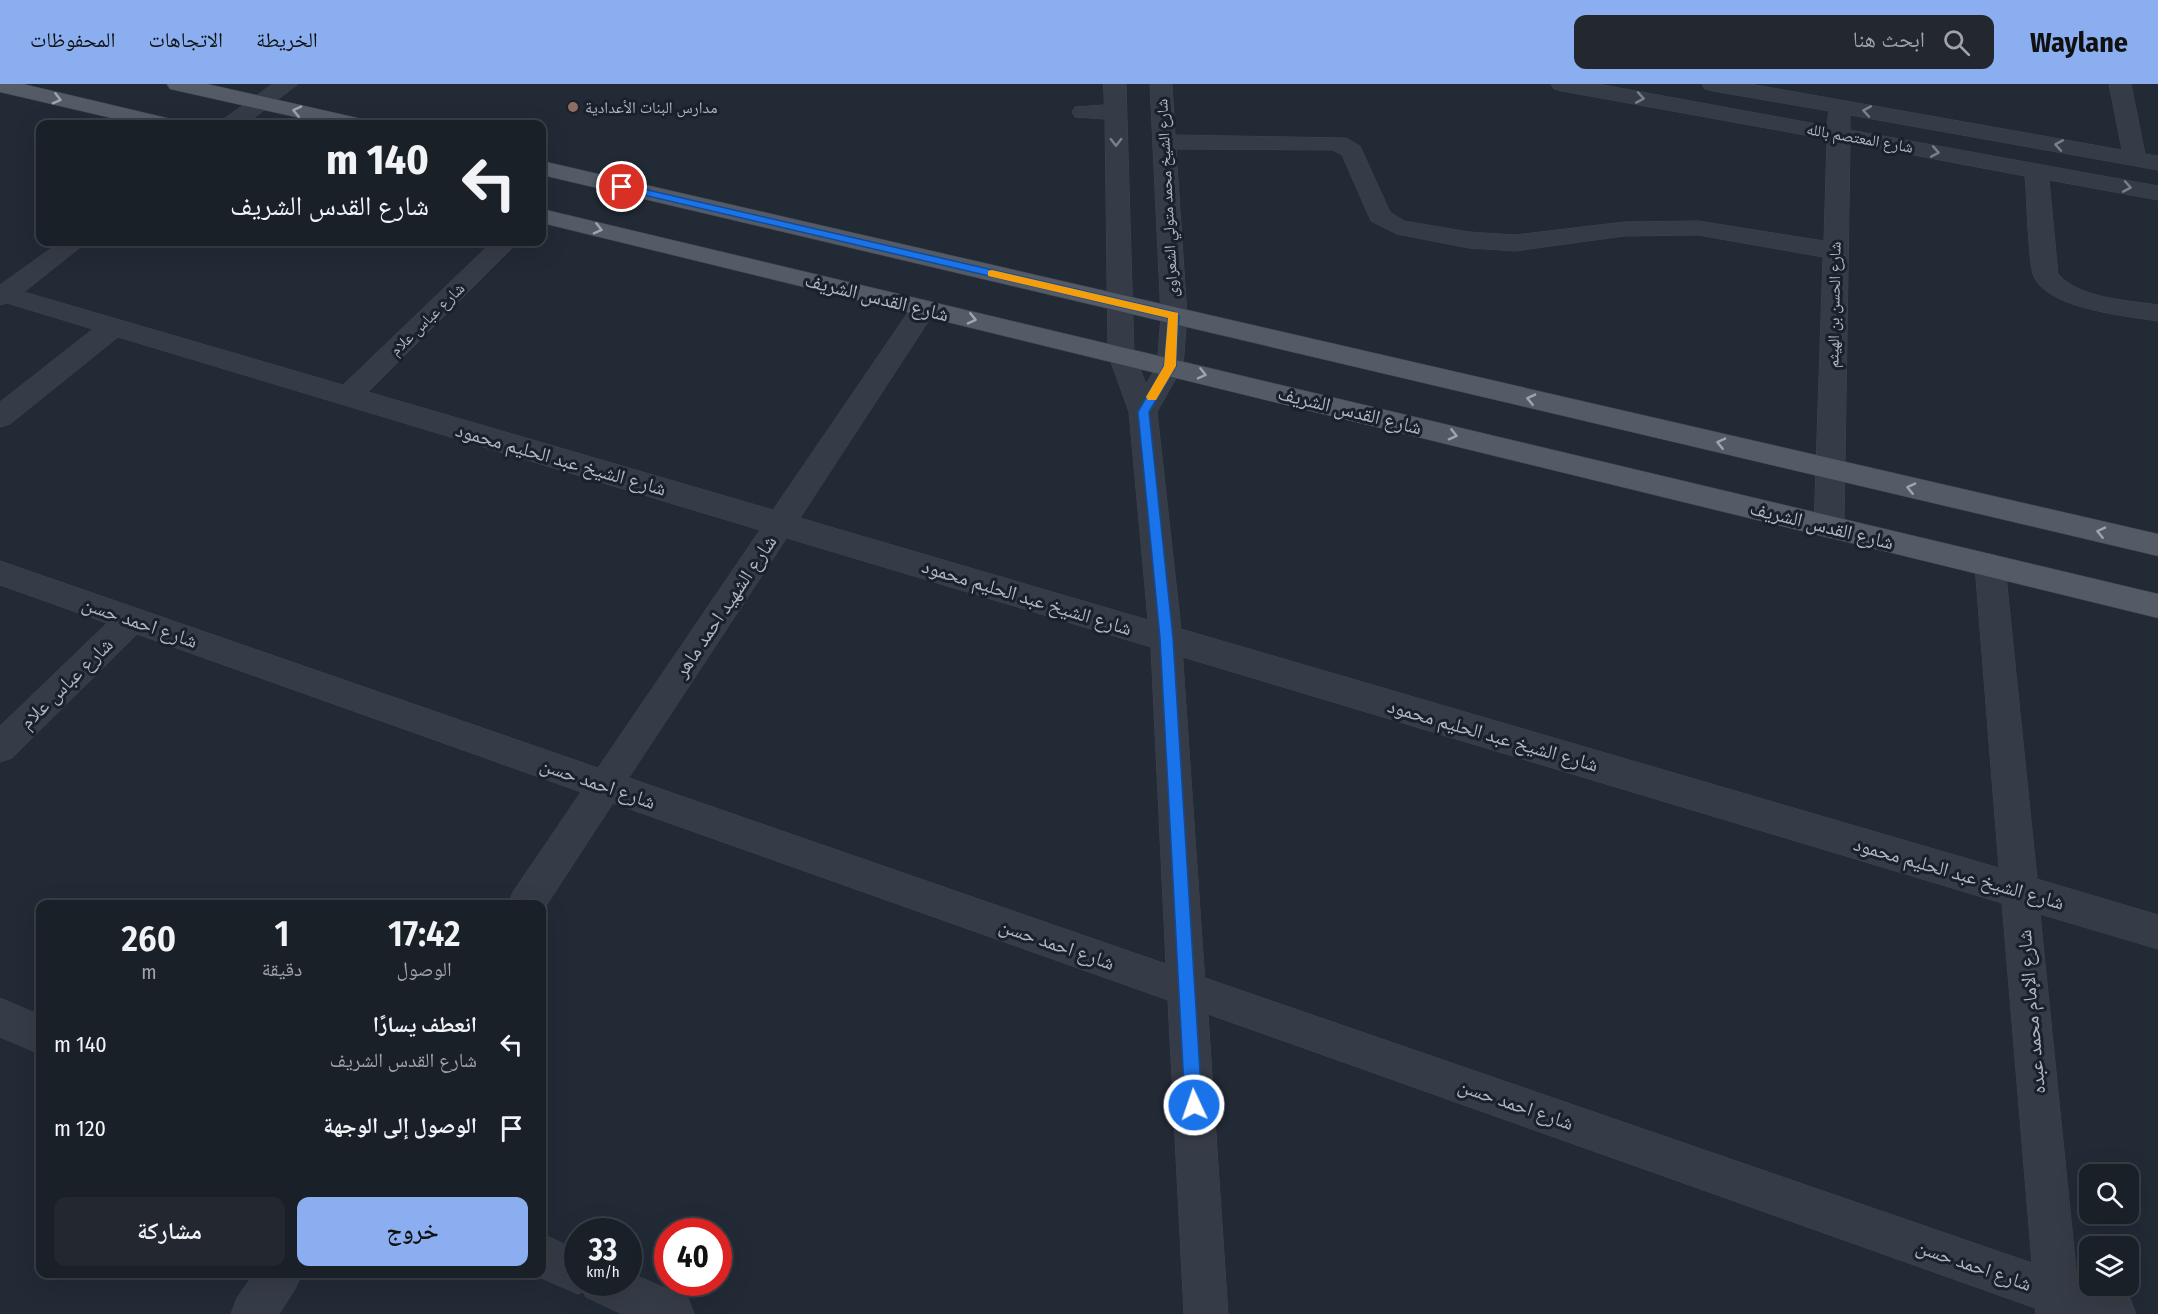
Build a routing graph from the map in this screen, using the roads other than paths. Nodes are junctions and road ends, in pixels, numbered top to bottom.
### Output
1 (178, 84) edge
2 (286, 84) edge
3 (1115, 84) edge
4 (1161, 84) edge
5 (1562, 84) edge
6 (1713, 84) edge
7 (2120, 84) edge
8 (0, 85) edge
9 (1839, 95) edge
10 (261, 103) junction
11 (1083, 112) dead end
12 (1115, 112) junction
13 (146, 120) edge
14 (238, 120) edge
15 (336, 120) edge
16 (1839, 135) junction
17 (1164, 142) junction
18 (2135, 159) junction
19 (2158, 163) edge
20 (546, 169) edge
21 (2036, 171) junction
22 (2158, 193) edge
23 (546, 217) edge
24 (69, 246) edge
25 (502, 246) edge
26 (1836, 251) junction
27 (1, 295) edge
28 (1119, 303) junction
29 (924, 308) junction
30 (2158, 313) edge
31 (1174, 316) junction
32 (113, 327) junction
33 (1121, 354) junction
34 (1170, 366) junction
35 (348, 396) junction
36 (1143, 412) junction
37 (0, 417) edge
38 (1831, 469) junction
39 (780, 524) junction
40 (1829, 527) junction
41 (2158, 545) edge
42 (1990, 566) junction
43 (0, 573) edge
44 (2158, 606) edge
45 (132, 619) junction
46 (1166, 638) junction
47 (0, 748) edge
48 (605, 785) junction
49 (2020, 891) junction
50 (529, 900) edge
51 (2158, 932) edge
52 (1187, 989) junction
53 (0, 1017) edge
54 (36, 1033) edge
55 (546, 1258) edge
56 (564, 1266) edge
57 (277, 1278) edge
58 (632, 1296) edge
59 (2057, 1304) edge
60 (253, 1314) edge
61 (672, 1314) edge
62 (1206, 1314) edge
63 (2114, 1314) edge

1 - 10 main road
2 - 10 street
3 - 12 street
4 - 17 street, شارع الشيخ محمد متولي الشعراوى
5 -> 16 street, شارع المعتصم بالله
6 - 9 street, شارع المعتصم بالله
7 - 18 street
8 -> 13 main road
9 - 16 street, شارع الحسن بن الهيثم
18 -> 9 street, شارع المعتصم بالله
10 - 14 street
15 -> 10 main road
11 - 12 street
12 -> 28 street
16 -> 21 street, شارع المعتصم بالله
16 - 26 street, شارع الحسن بن الهيثم
17 - 26 street
17 - 31 street, شارع الشيخ محمد متولي الشعراوى
18 - 19 street, شارع المعتصم بالله
20 - 28 main road
21 -> 22 street, شارع المعتصم بالله
21 - 30 street
23 -> 29 main road, شارع القدس الشريف
24 - 27 street
25 - 35 street, شارع عباس علام
26 - 38 street, شارع الحسن بن الهيثم
27 - 32 street, شارع الشيخ عبد الحليم محمود
28 - 31 main road
28 - 33 street
29 -> 33 main road, شارع القدس الشريف
29 - 39 street, شارع الشهيد احمد ماهر
31 - 34 street, شارع الشيخ محمد متولي الشعراوى
38 -> 31 main road
32 - 35 street, شارع الشيخ عبد الحليم محمود
32 - 37 street
33 - 34 main road, شارع القدس الشريف
33 - 36 street
34 - 36 street, شارع الشيخ محمد متولي الشعراوى
34 -> 40 main road, شارع القدس الشريف
35 - 39 street, شارع الشيخ عبد الحليم محمود
36 - 46 street
38 - 40 street, شارع الحسن بن الهيثم
41 -> 38 main road
39 - 46 street, شارع الشيخ عبد الحليم محمود
39 - 48 street, شارع الشهيد احمد ماهر
40 - 42 main road, شارع القدس الشريف
42 - 44 main road, شارع القدس الشريف
42 - 49 street, شارع الإمام محمد عبده
43 - 45 street, شارع احمد حسن
45 - 47 street, شارع عباس علام
45 - 48 street, شارع احمد حسن
46 - 49 street, شارع الشيخ عبد الحليم محمود
46 - 52 street
48 - 50 street, شارع الشهيد احمد ماهر
48 - 52 street, شارع احمد حسن
49 - 51 street, شارع الشيخ عبد الحليم محمود
49 - 59 street, شارع الإمام محمد عبده
52 - 59 street, شارع احمد حسن
52 - 62 street
53 - 54 street
55 - 56 street
57 - 60 street
58 - 61 street
59 - 63 street, شارع احمد حسن

